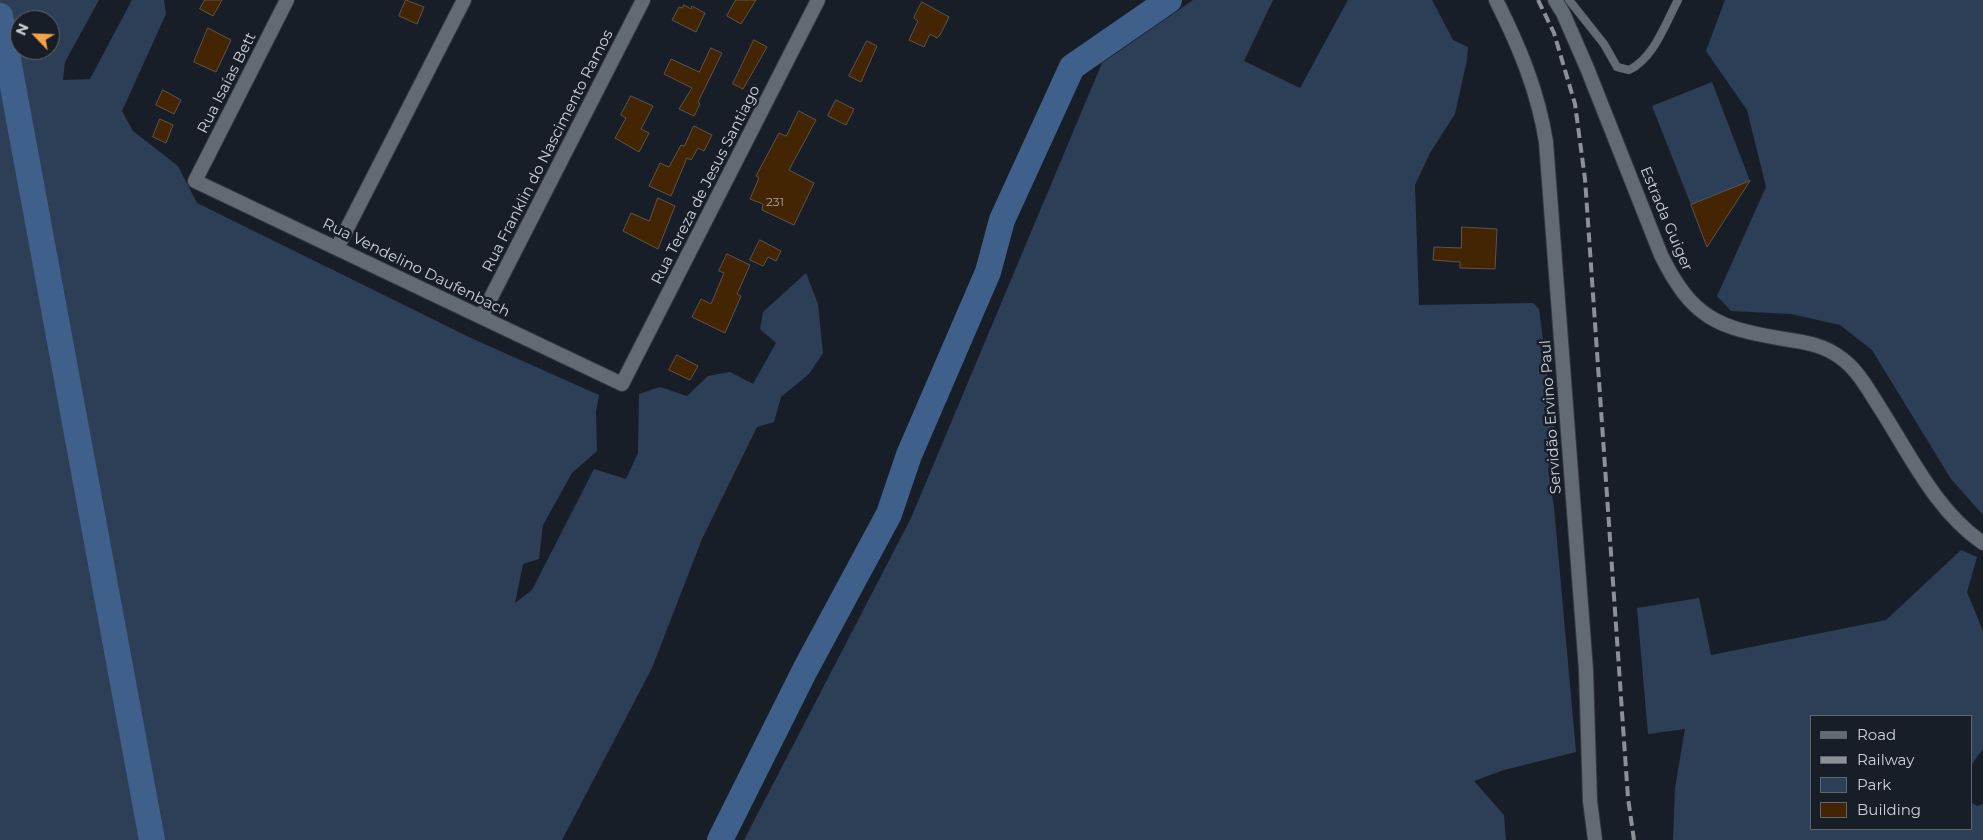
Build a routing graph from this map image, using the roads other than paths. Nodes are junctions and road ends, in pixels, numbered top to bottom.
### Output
1 (288, 0) edge
2 (464, 0) edge
3 (643, 0) edge
4 (1496, 0) edge
5 (1555, 0) edge
6 (1569, 0) edge
7 (1678, 0) edge
8 (814, 1) edge
9 (195, 181) joint
10 (337, 248) junction
11 (481, 317) junction
12 (622, 384) joint
13 (1983, 543) edge
14 (1595, 840) edge

1 - 9 street, Rua Isaías Bett
2 - 10 street
3 - 11 street, Rua Franklin do Nascimento Ramos
4 - 14 street, Servidão Ervino Paul
5 - 13 street, Estrada Guiger
6 - 7 lane
8 - 12 street, Rua Tereza de Jesus Santiago
9 - 10 street, Rua Vendelino Daufenbach
10 - 11 street, Rua Vendelino Daufenbach
11 - 12 street, Rua Vendelino Daufenbach

